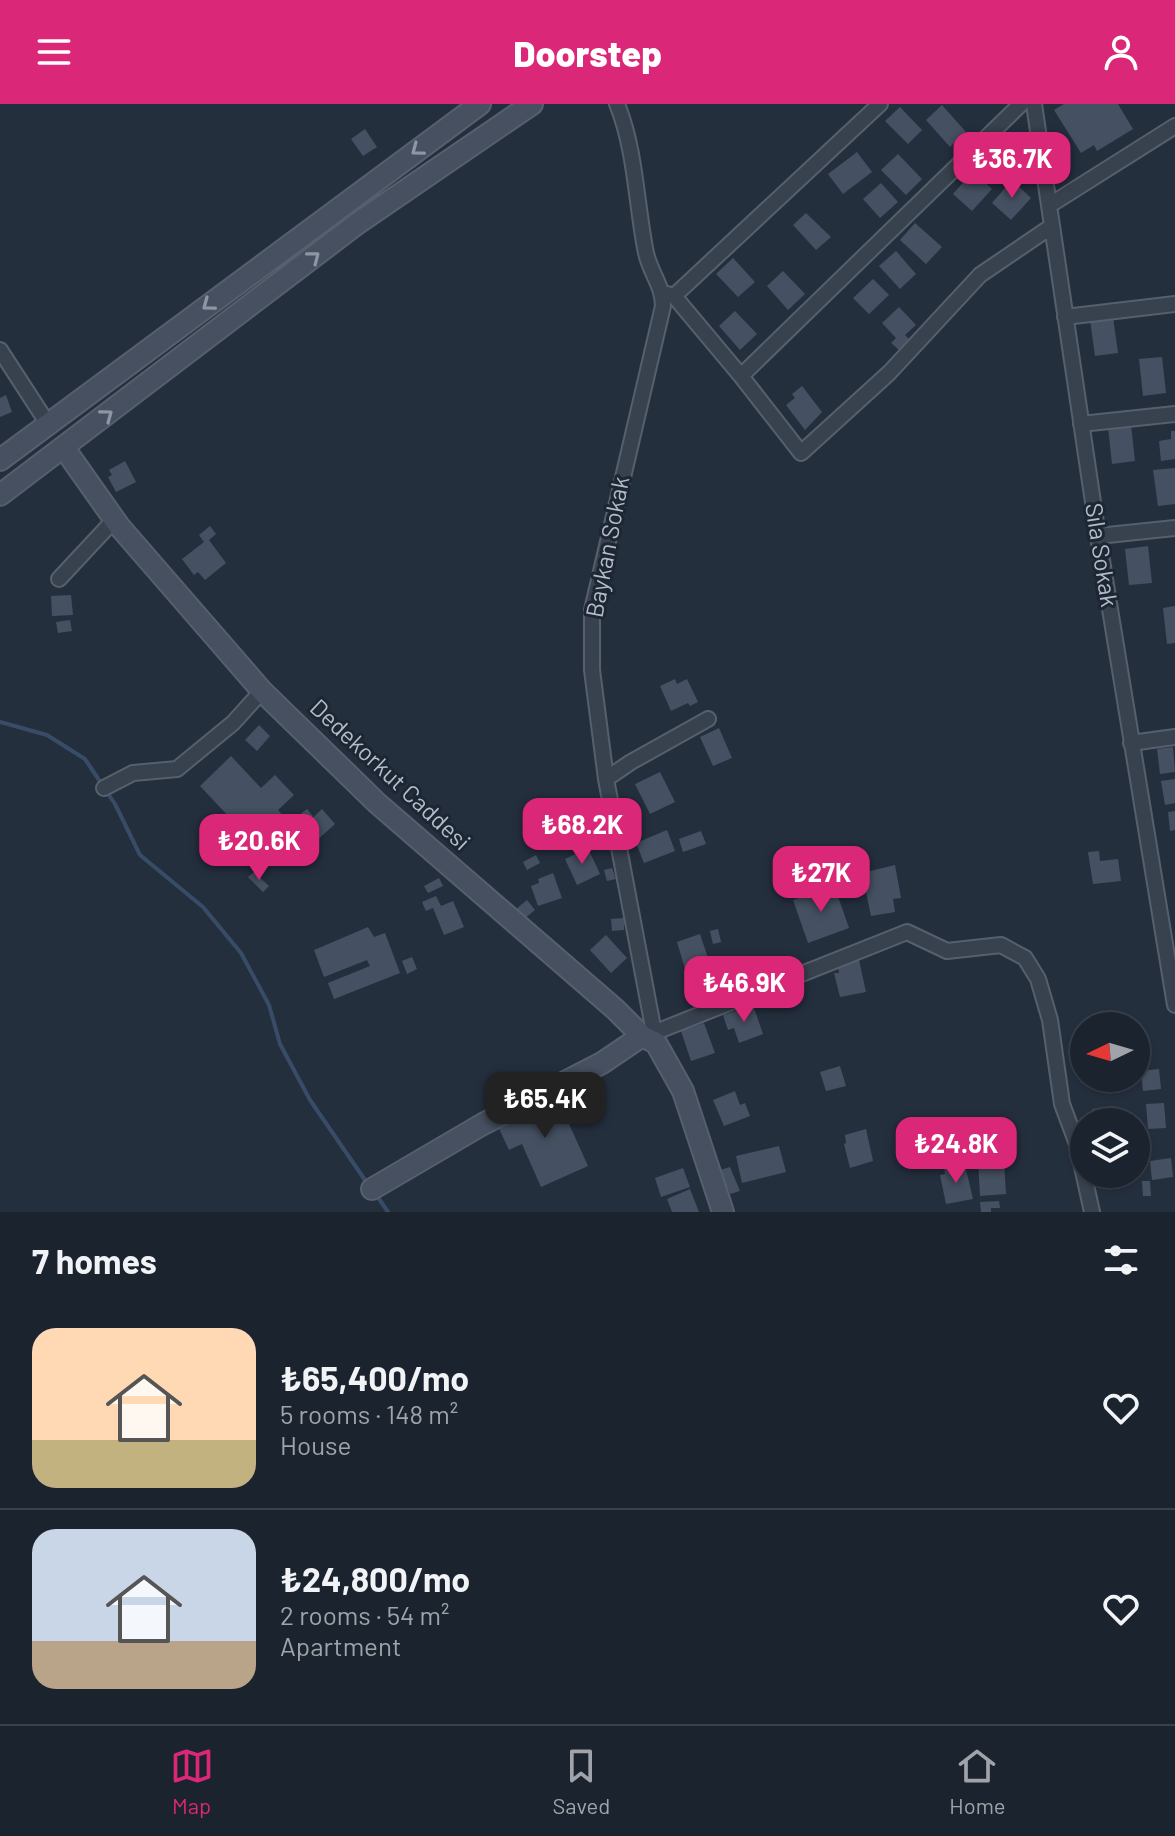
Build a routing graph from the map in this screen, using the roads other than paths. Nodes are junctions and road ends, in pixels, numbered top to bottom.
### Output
1 (480, 104) edge
2 (532, 104) edge
3 (617, 104) edge
4 (880, 104) edge
5 (1021, 104) edge
6 (1034, 104) edge
7 (1175, 126) edge
8 (1050, 205) junction
9 (1052, 226) junction
10 (668, 294) junction
11 (1175, 304) edge
12 (1065, 317) junction
13 (0, 350) edge
14 (741, 376) junction
15 (1175, 414) edge
16 (48, 424) junction
17 (1081, 424) junction
18 (64, 448) junction
19 (0, 460) edge
20 (0, 495) edge
21 (115, 519) junction
22 (1175, 528) edge
23 (1098, 536) junction
24 (59, 579) dead end
25 (262, 691) junction
26 (708, 719) dead end
27 (1175, 737) edge
28 (1131, 743) junction
29 (606, 779) junction
30 (104, 788) dead end
31 (1170, 939) edge
32 (1175, 1005) edge
33 (651, 1037) junction
34 (1070, 1121) edge
35 (1088, 1188) edge
36 (372, 1189) dead end
37 (723, 1212) edge
38 (1092, 1212) edge

1 -> 16 street
18 -> 2 street
3 - 10 street
4 - 10 street
5 - 14 street
6 - 8 street, Sıla Sokak
7 - 8 street
8 - 9 street, Sıla Sokak
9 - 12 street, Sıla Sokak
9 - 14 street
10 - 14 street
10 - 29 street, Baykan Sokak
11 - 12 street
12 - 17 street, Sıla Sokak
13 - 16 street
15 - 17 street
16 - 19 street
17 - 23 street, Sıla Sokak
18 - 20 street
18 - 21 street, Dedekorkut Caddesi
21 - 24 street
21 - 25 street, Dedekorkut Caddesi
22 - 23 street
23 - 28 street, Sıla Sokak
25 - 30 street
25 - 33 street, Dedekorkut Caddesi
26 - 29 street
27 - 28 street
28 - 31 street, Sıla Sokak
29 - 33 street, Baykan Sokak
31 - 32 street, Sıla Sokak
33 - 34 street
33 - 36 street
33 - 37 street, Dedekorkut Caddesi
35 - 38 street

